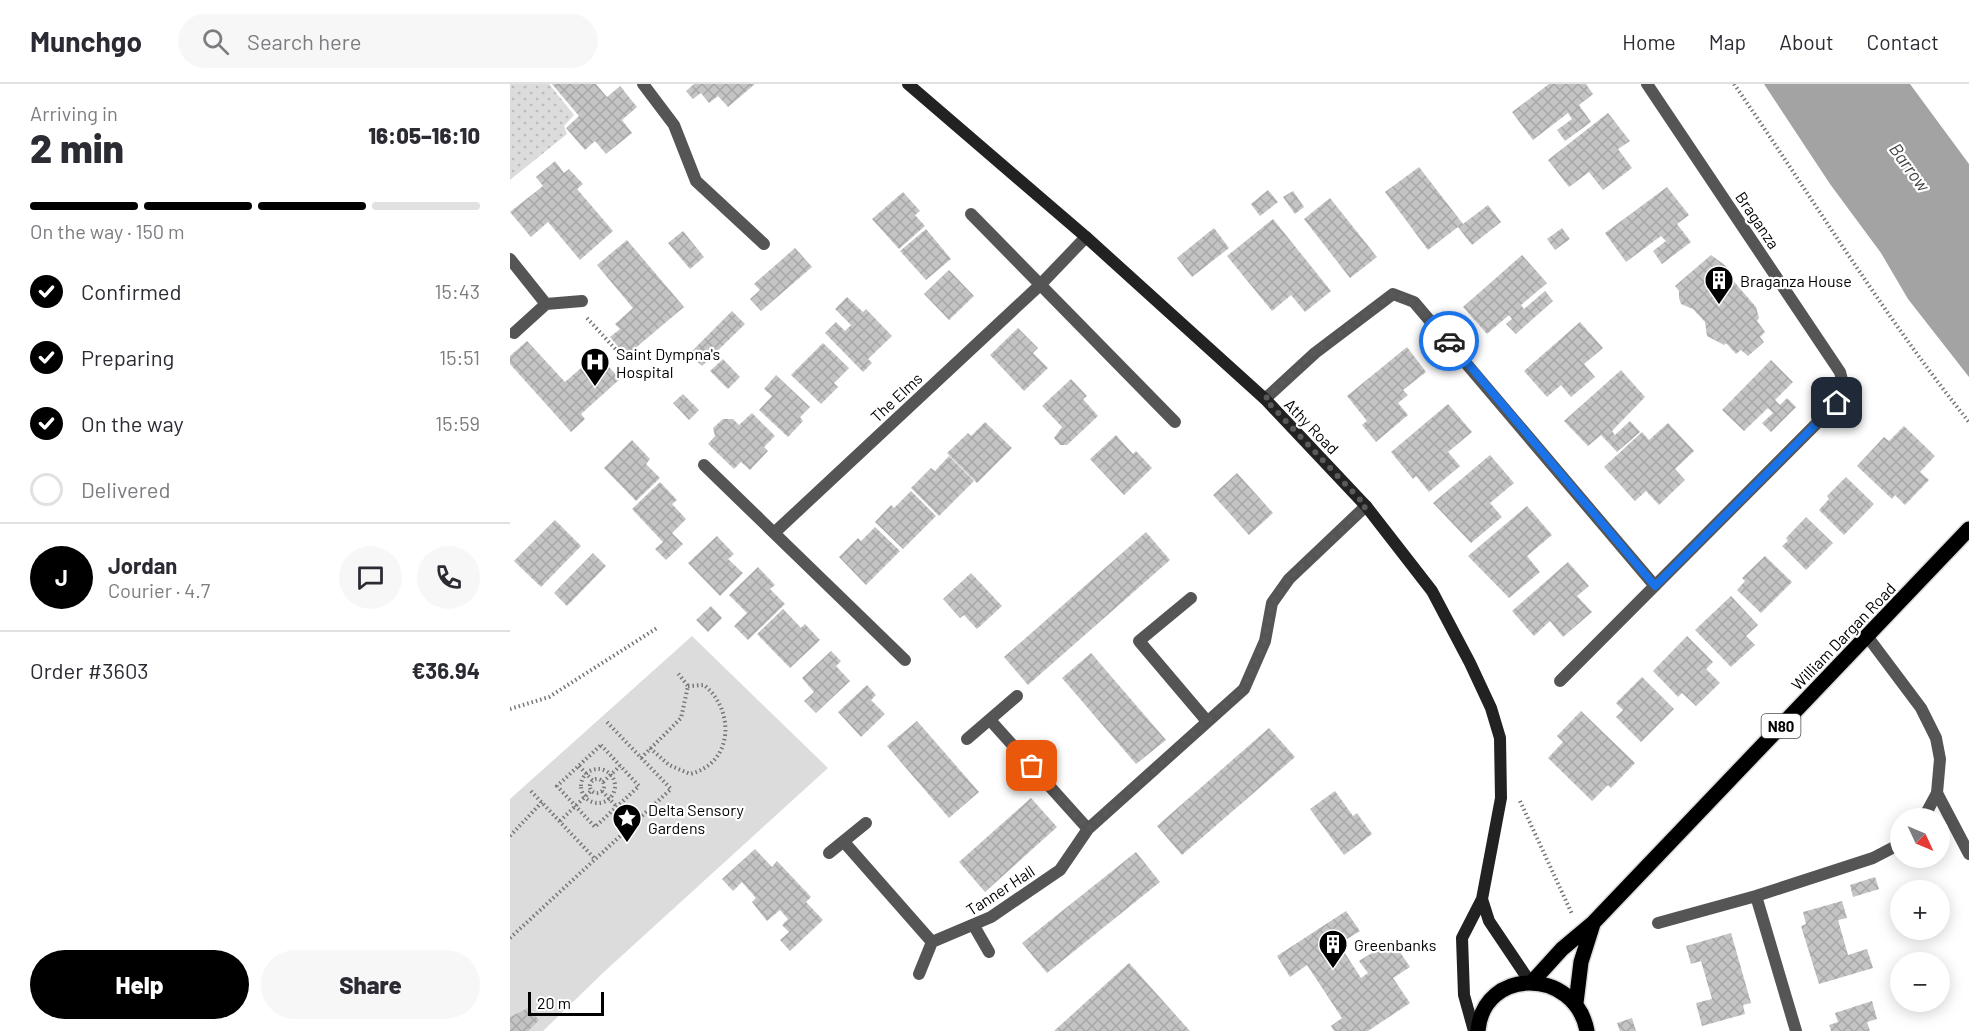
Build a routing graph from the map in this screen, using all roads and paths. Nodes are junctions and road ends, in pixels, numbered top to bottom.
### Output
1 (643, 84) edge
2 (908, 84) edge
3 (1647, 84) edge
4 (1734, 84) edge
5 (971, 214) dead end
6 (1086, 237) junction
7 (764, 244) dead end
8 (510, 260) edge
9 (1040, 285) junction
10 (578, 301) joint
11 (546, 303) junction
12 (514, 333) dead end
13 (619, 353) dead end
14 (1265, 399) junction
15 (1175, 422) dead end
16 (1969, 422) edge
17 (704, 465) dead end
18 (1366, 506) junction
19 (1969, 529) edge
20 (774, 533) junction
21 (1655, 586) junction
22 (1191, 598) dead end
23 (657, 628) dead end
24 (1867, 636) junction
25 (905, 660) dead end
26 (677, 672) dead end
27 (1560, 681) dead end
28 (688, 686) junction
29 (1017, 696) dead end
30 (510, 709) edge
31 (990, 720) junction
32 (1206, 720) junction
33 (606, 721) dead end
34 (967, 739) dead end
35 (650, 748) junction
36 (641, 758) junction
37 (579, 766) junction
38 (620, 766) junction
39 (586, 774) junction
40 (610, 775) junction
41 (593, 781) junction
42 (603, 782) junction
43 (592, 790) junction
44 (531, 791) dead end
45 (602, 791) junction
46 (1501, 792) junction
47 (1937, 793) junction
48 (585, 797) junction
49 (610, 799) junction
50 (542, 802) junction
51 (576, 806) junction
52 (617, 807) junction
53 (1929, 808) edge
54 (560, 821) junction
55 (633, 824) junction
56 (866, 824) dead end
57 (1088, 829) junction
58 (510, 836) edge
59 (844, 842) junction
60 (1890, 849) edge
61 (829, 853) dead end
62 (1969, 854) edge
63 (595, 859) junction
64 (1756, 896) junction
65 (1482, 899) junction
66 (1593, 923) junction
67 (1658, 923) dead end
68 (974, 926) junction
69 (510, 938) edge
70 (1573, 941) junction
71 (932, 942) junction
72 (989, 952) dead end
73 (919, 974) dead end
74 (1531, 982) junction
75 (1576, 1003) junction
76 (1476, 1031) edge
77 (1587, 1031) edge
78 (1796, 1031) edge

1 - 7 street
2 - 6 main road, Athy Road
3 - 21 street, Braganza
4 - 16 path
5 - 9 street
6 - 9 street, The Elms
6 - 14 main road, Athy Road
8 - 11 street
9 - 15 street
9 - 20 street, The Elms
10 - 11 street
10 - 13 path
11 - 12 street
14 - 18 main road, Athy Road
14 - 21 street
17 - 20 street
18 - 32 street, Tanner Hall
18 - 46 main road, Athy Road
19 - 24 main road, William Dargan Road / N80
20 - 25 street
21 - 27 street, Braganza
22 - 32 street
23 - 30 path
24 - 47 street
24 - 66 main road, William Dargan Road / N80
26 - 28 path
28 - 35 path
28 - 35 path
29 - 31 street
31 - 34 street
31 - 57 street
32 - 57 street, Tanner Hall
33 - 36 path
35 - 36 path
36 - 55 path
37 - 38 path
37 - 39 path
37 - 51 path
38 - 40 path
38 - 52 path
39 - 40 path
39 - 41 path
39 - 48 path
40 - 42 path
40 - 49 path
41 - 42 path
41 - 43 path
42 - 45 path
43 - 45 path
43 - 48 path
44 - 50 path
45 - 49 path
46 - 65 main road, Athy Road
46 - 70 path
47 - 53 street
47 - 62 street
48 - 49 path
48 - 51 path
49 - 52 path
50 - 54 path
50 - 58 path
51 - 52 path
51 - 54 path
52 - 55 path
54 - 63 path
55 - 63 path
56 - 59 street
57 - 68 street, Tanner Hall
59 - 61 street
59 - 71 street
60 - 64 street
63 - 69 path
64 - 67 street
64 - 78 street
65 - 74 main road
65 - 76 main road, Athy Road
66 - 70 main road, William Dargan Road / N80
66 - 75 main road, William Dargan Road / N80
68 - 71 street, Tanner Hall
68 - 72 street
70 - 74 main road, William Dargan Road / N80
71 - 73 street
74 - 75 main road
74 - 76 main road, N80
75 - 77 main road, N80

